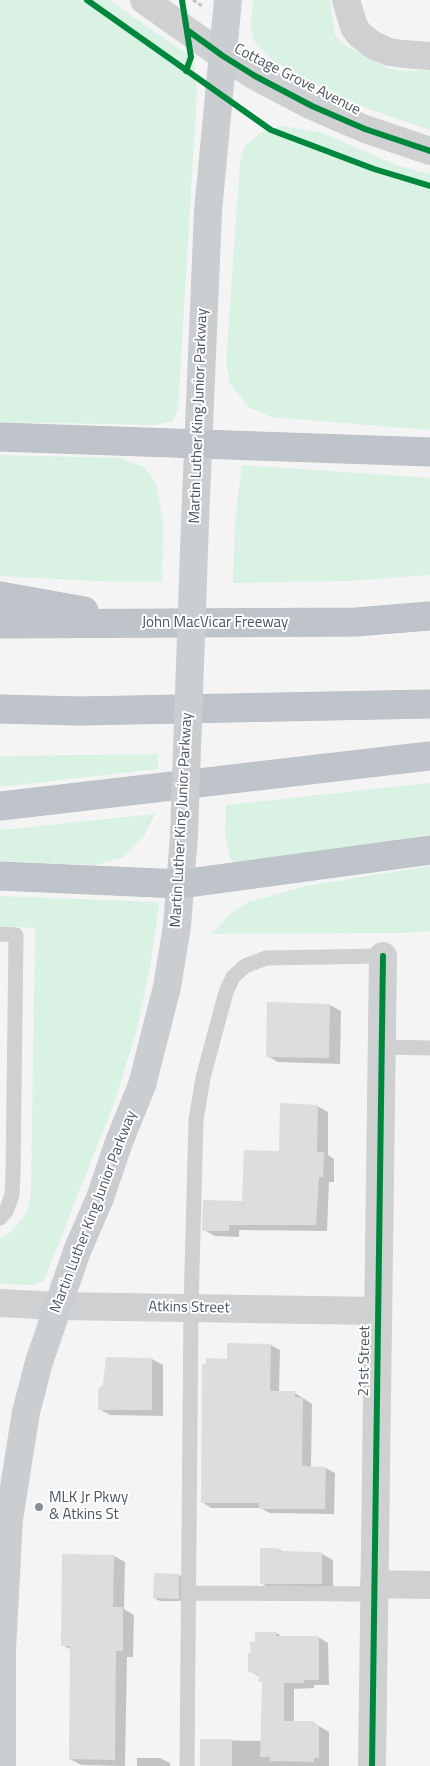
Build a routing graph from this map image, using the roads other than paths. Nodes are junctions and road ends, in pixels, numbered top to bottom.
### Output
1 (144, 0) edge
2 (228, 0) edge
3 (346, 0) edge
4 (223, 56) junction
5 (430, 56) edge
6 (430, 151) edge
7 (0, 437) edge
8 (199, 443) junction
9 (430, 452) edge
10 (0, 596) edge
11 (430, 616) edge
12 (150, 623) junction
13 (0, 624) edge
14 (430, 704) edge
15 (0, 710) edge
16 (80, 711) junction
17 (0, 714) edge
18 (430, 756) edge
19 (0, 806) edge
20 (430, 850) edge
21 (0, 876) edge
22 (181, 884) junction
23 (0, 934) edge
24 (383, 956) joint
25 (380, 1047) junction
26 (430, 1048) edge
27 (0, 1218) edge
28 (0, 1303) edge
29 (58, 1306) junction
30 (191, 1308) junction
31 (378, 1311) junction
32 (430, 1584) edge
33 (374, 1589) junction
34 (190, 1593) junction
35 (2, 1766) edge
36 (187, 1766) edge
37 (372, 1766) edge

1 - 4 street, Cottage Grove Avenue
2 - 4 main road, Martin Luther King Junior Parkway
3 - 5 street
4 - 6 street, Cottage Grove Avenue
4 - 8 main road, Martin Luther King Junior Parkway
7 - 8 highway
8 - 9 highway
8 - 22 main road, Martin Luther King Junior Parkway, bridge
10 - 12 highway
11 - 12 highway, John MacVicar Freeway
12 - 13 highway, John MacVicar Freeway
14 - 16 highway
15 - 16 highway
16 - 17 highway
18 - 19 highway
20 - 22 highway
21 - 22 highway
22 - 29 main road, Martin Luther King Junior Parkway
23 - 27 lane
24 - 25 street, 21st Street
24 - 30 lane
25 - 26 lane
25 - 31 street, 21st Street
28 - 29 street, Atkins Street
29 - 30 street, Atkins Street
29 - 35 main road, Martin Luther King Junior Parkway
30 - 31 street, Atkins Street
30 - 34 lane
31 - 33 street, 21st Street
32 - 33 street
33 - 34 lane
33 - 37 street, 21st Street
34 - 36 lane

